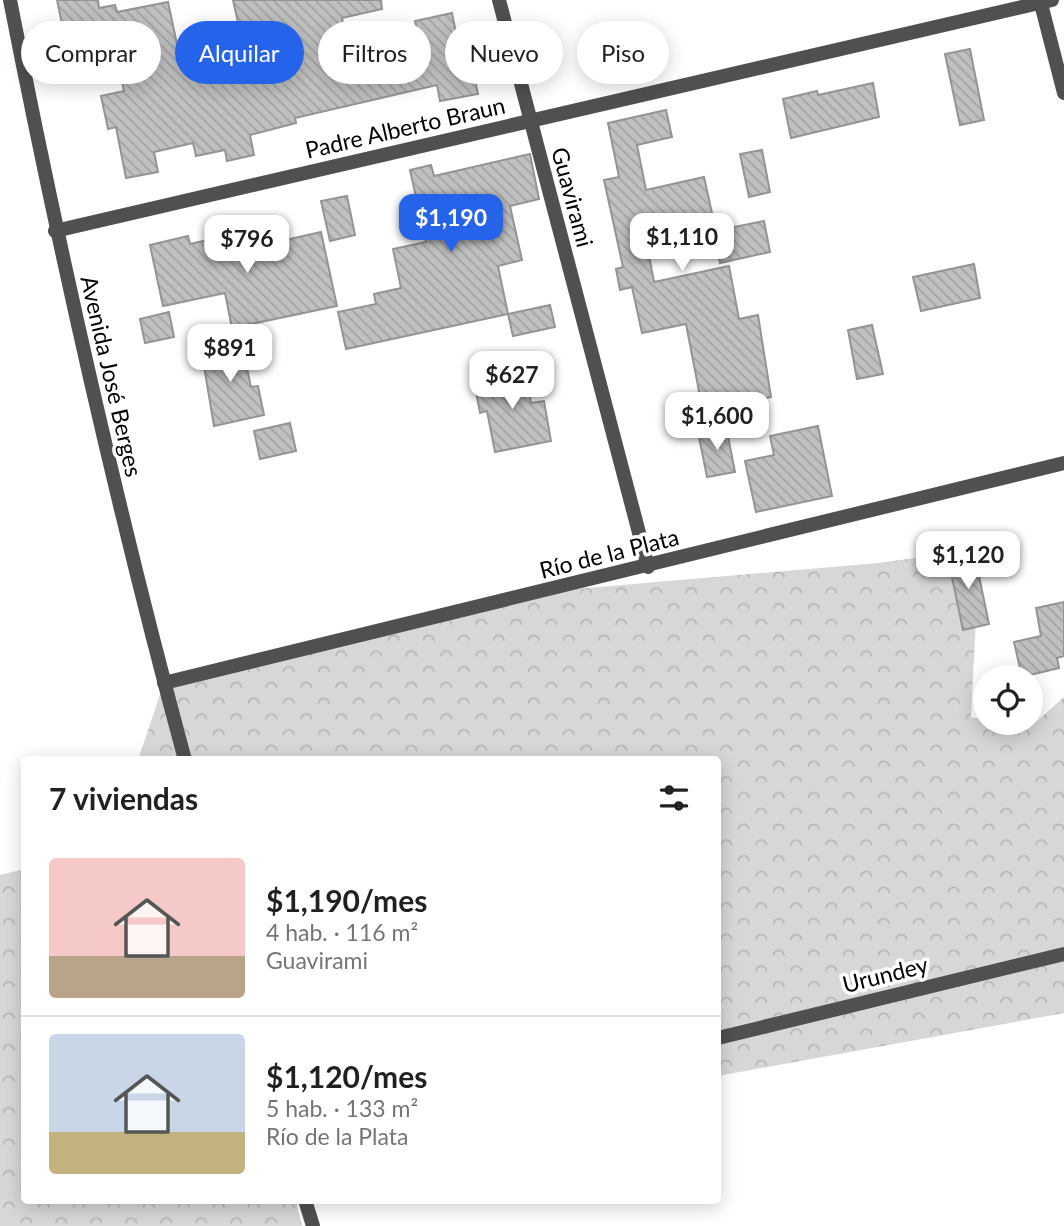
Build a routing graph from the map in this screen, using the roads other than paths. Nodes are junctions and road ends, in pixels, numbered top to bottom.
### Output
1 (10, 0) edge
2 (499, 0) edge
3 (1044, 1) edge
4 (1064, 93) edge
5 (530, 121) junction
6 (55, 231) junction
7 (1064, 463) edge
8 (648, 567) junction
9 (164, 683) junction
10 (184, 756) edge
11 (1064, 954) edge
12 (721, 1037) edge
13 (307, 1204) edge
14 (313, 1226) edge

1 - 6 street, Avenida José Berges
2 - 5 street, Guavirami
3 - 4 street
3 - 5 street, Padre Alberto Braun
5 - 6 street, Padre Alberto Braun
5 - 8 street, Guavirami
6 - 9 street, Avenida José Berges
7 - 8 street, Río de la Plata
8 - 9 street, Río de la Plata
9 - 10 street, Avenida José Berges
11 - 12 street, Urundey
13 - 14 street

